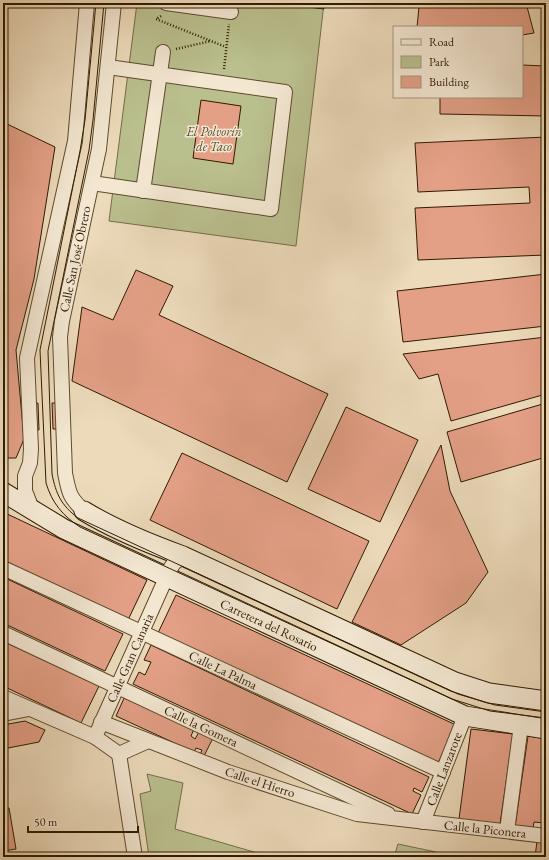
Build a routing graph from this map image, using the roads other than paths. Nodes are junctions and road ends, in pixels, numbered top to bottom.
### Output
1 (88, 3) edge
2 (114, 3) edge
3 (166, 3) edge
4 (231, 12) road end
5 (163, 52) road end
6 (108, 67) junction
7 (159, 74) junction
8 (92, 184) junction
9 (143, 191) junction
10 (3, 492) edge
11 (32, 509) junction
12 (84, 511) joint
13 (184, 556) junction
14 (3, 568) edge
15 (166, 577) junction
16 (140, 632) junction
17 (3, 633) edge
18 (117, 686) junction
19 (3, 697) edge
20 (546, 701) edge
21 (29, 709) junction
22 (3, 714) edge
23 (464, 716) junction
24 (101, 722) junction
25 (521, 725) junction
26 (546, 729) edge
27 (95, 737) junction
28 (148, 740) junction
29 (118, 754) junction
30 (443, 772) junction
31 (303, 774) junction
32 (288, 791) junction
33 (399, 819) junction
34 (423, 822) junction
35 (507, 831) junction
36 (546, 836) edge
37 (136, 857) edge

1 - 11 street, Calle San José Obrero
2 - 6 street, Calle San José Obrero
3 - 4 street
5 - 7 street
6 - 7 street
6 - 8 street, Calle San José Obrero
7 - 9 street
7 - 9 street
8 - 9 street
8 - 12 street, Calle San José Obrero
10 - 11 main road, Carretera del Rosario
11 - 15 main road, Carretera del Rosario
12 - 13 main road, Carretera del Rosario
13 - 15 street, Calle Gran Canaria
13 - 20 main road, Carretera del Rosario
14 - 16 street, Calle La Palma
15 - 16 street, Calle Gran Canaria
15 - 23 main road, Carretera del Rosario
16 - 18 street, Calle Gran Canaria
16 - 30 street, Calle La Palma
17 - 18 street, Calle la Gomera
18 - 24 street, Calle Gran Canaria
18 - 31 street, Calle la Gomera
19 - 21 street
21 - 22 street
21 - 27 street
23 - 25 main road, Carretera del Rosario
23 - 30 street, Calle Lanzarote
24 - 27 street, Calle Gran Canaria
24 - 28 street, Calle el Hierro
25 - 26 main road, Carretera del Rosario
25 - 35 street
27 - 29 street
28 - 29 street
28 - 32 street, Calle el Hierro
29 - 37 street
30 - 34 street, Calle Lanzarote
31 - 32 street
31 - 33 street, Calle la Gomera
32 - 33 street, Calle el Hierro
33 - 34 street, Calle el Hierro
34 - 35 street, Calle la Piconera
35 - 36 street, Calle la Piconera

